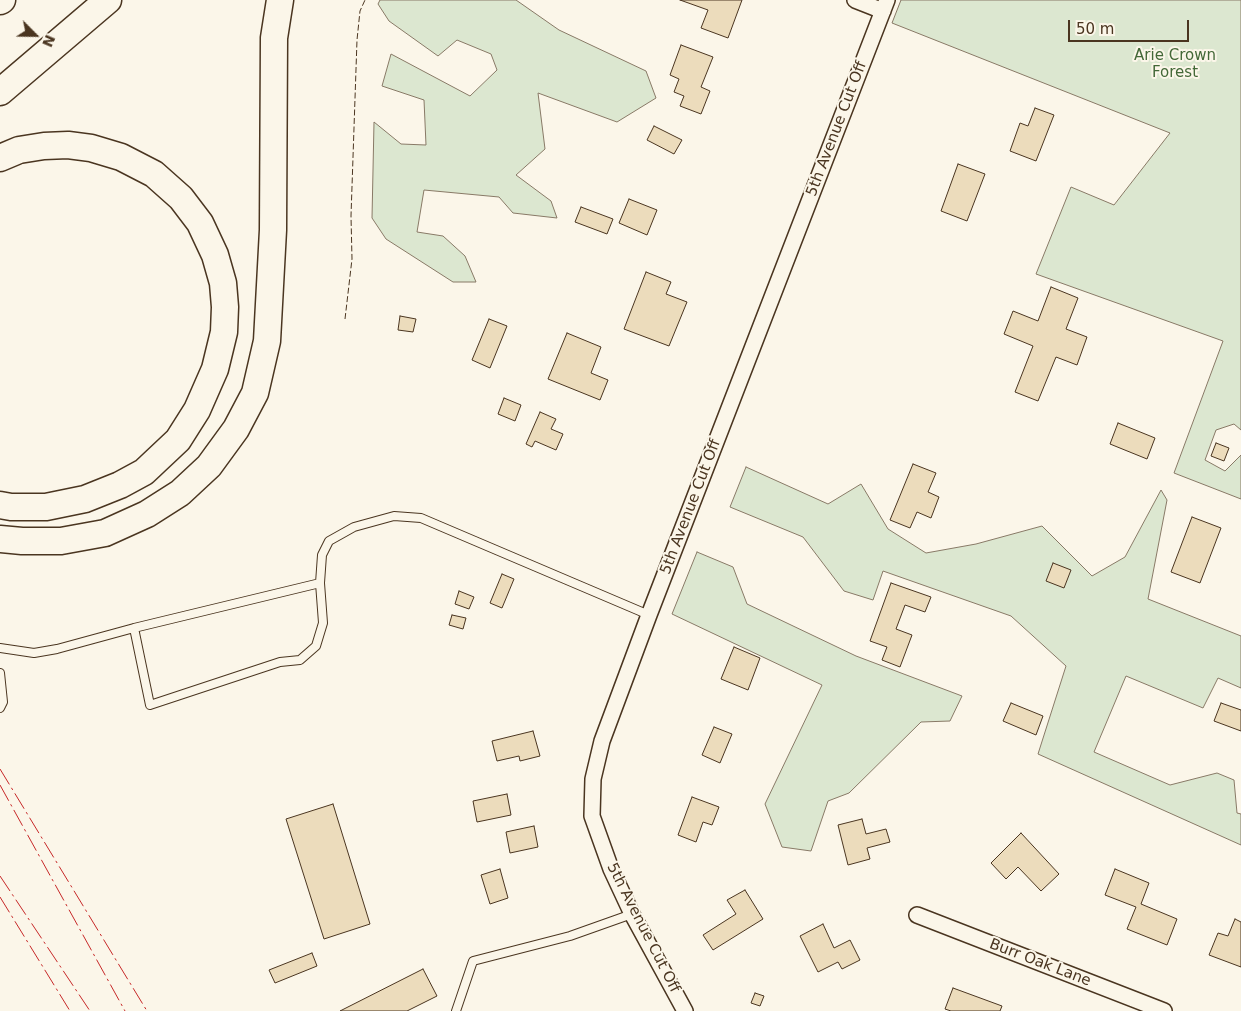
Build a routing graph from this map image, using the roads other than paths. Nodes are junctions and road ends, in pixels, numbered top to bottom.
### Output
1 (108, 0) edge
2 (280, 0) edge
3 (855, 0) edge
4 (885, 6) edge
5 (0, 92) edge
6 (0, 158) edge
7 (0, 505) edge
8 (0, 539) edge
9 (320, 583) junction
10 (649, 615) junction
11 (134, 628) junction
12 (0, 648) edge
13 (0, 673) edge
14 (0, 708) edge
15 (632, 914) junction
16 (916, 915) dead end
17 (456, 1011) edge
18 (686, 1011) edge
19 (1164, 1011) edge

1 - 5 highway
2 - 8 highway
3 - 4 street
4 - 10 street, 5th Avenue Cut Off
6 - 7 highway
9 - 10 lane
9 - 11 lane
9 - 11 lane
10 - 15 street, 5th Avenue Cut Off
11 - 12 lane
13 - 14 lane
15 - 17 lane
15 - 18 street, 5th Avenue Cut Off
16 - 19 street, Burr Oak Lane

